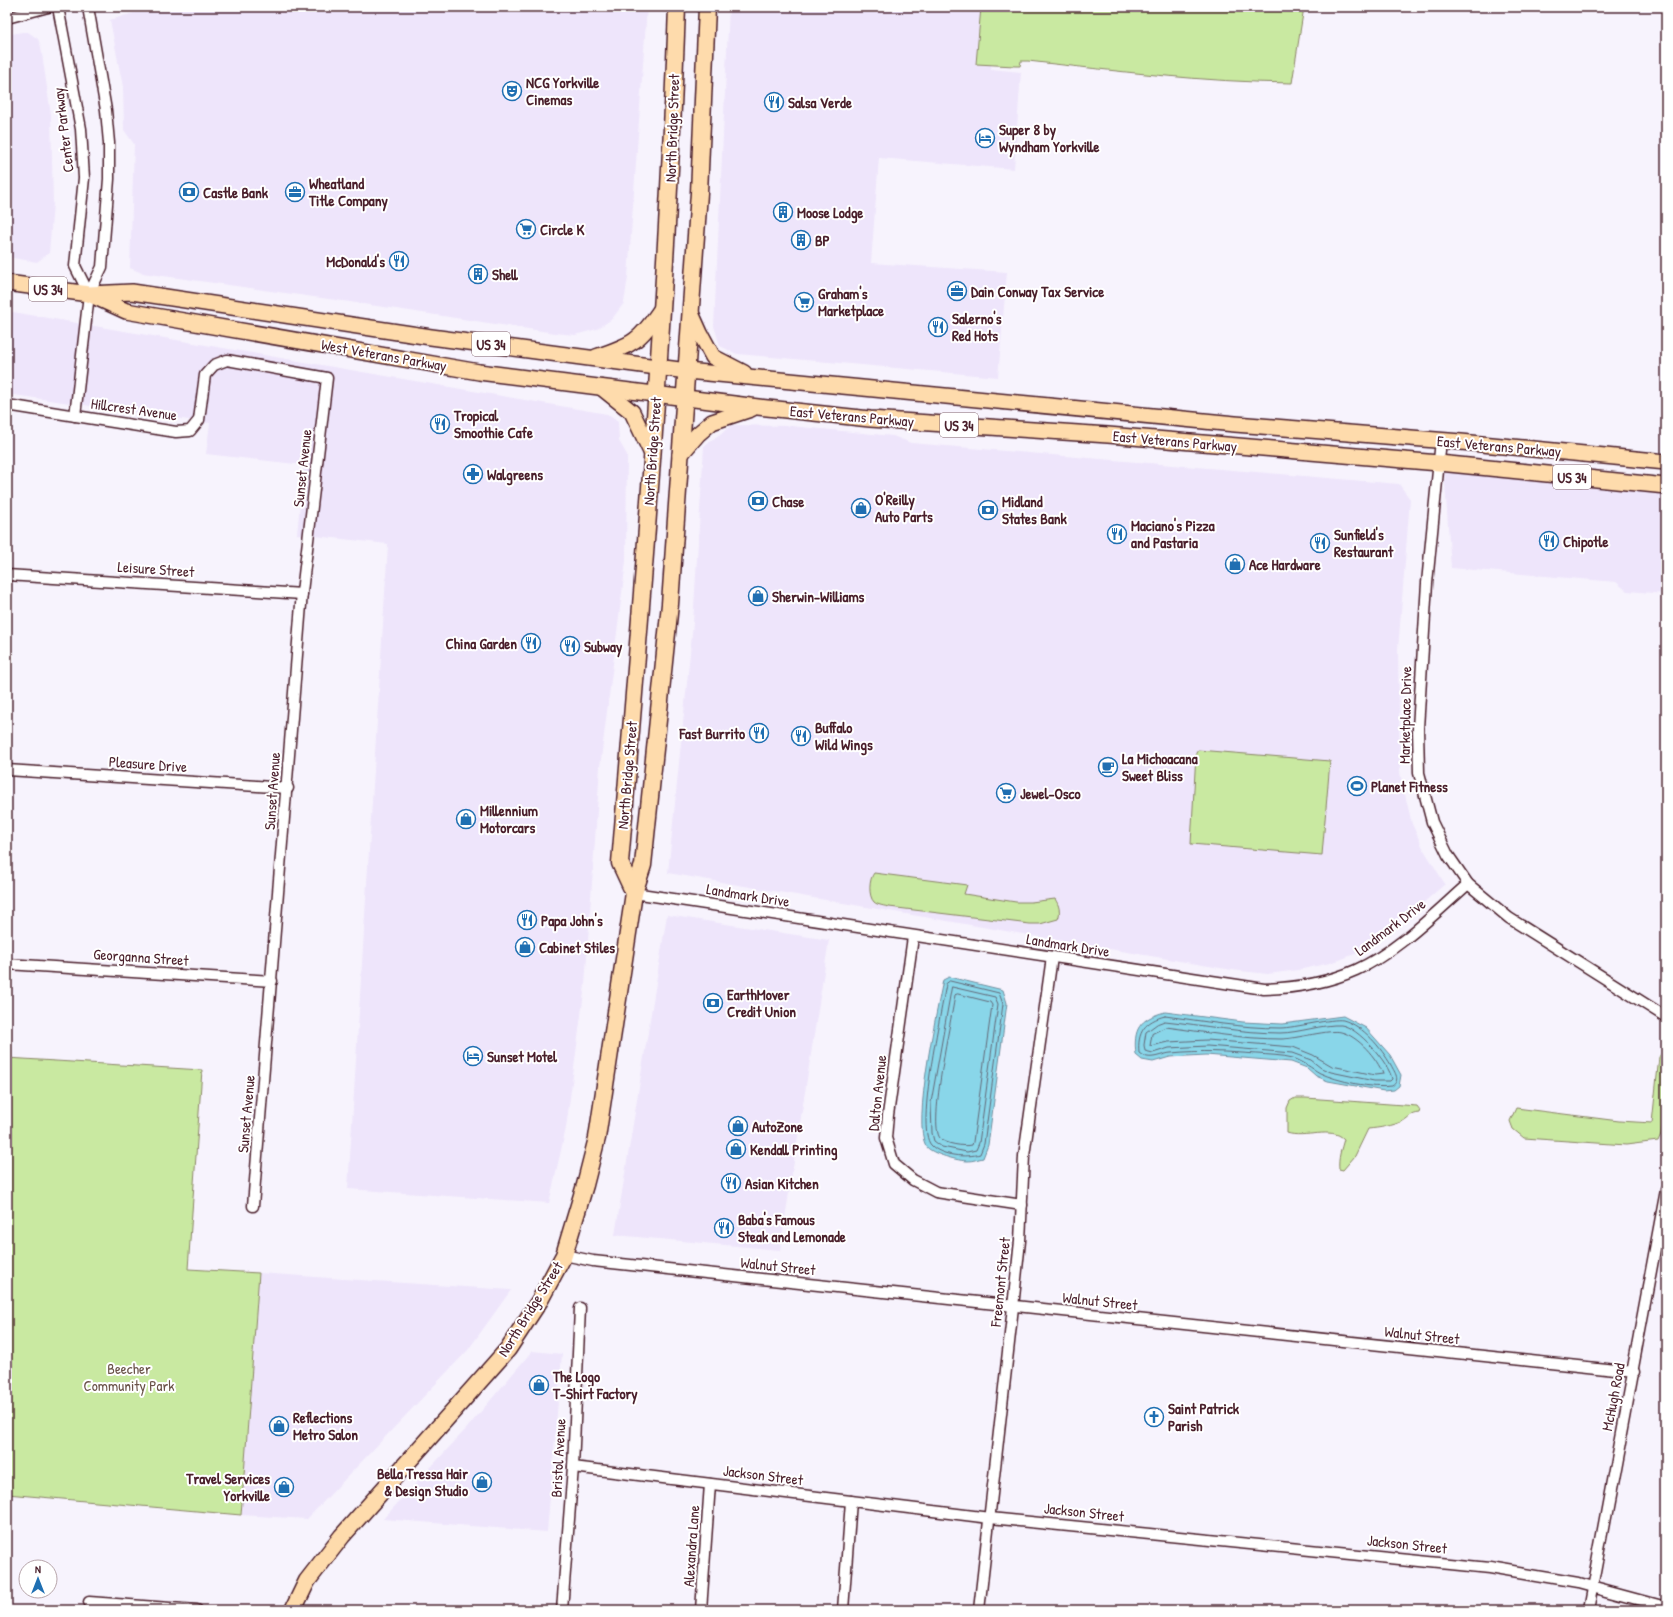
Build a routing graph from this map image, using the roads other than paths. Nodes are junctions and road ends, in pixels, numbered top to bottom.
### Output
1 (48, 7) edge
2 (58, 7) edge
3 (88, 7) edge
4 (677, 7) edge
5 (707, 7) edge
6 (7, 18) edge
7 (7, 283) edge
8 (89, 294) junction
9 (662, 308) junction
10 (691, 313) junction
11 (593, 358) junction
12 (658, 366) junction
13 (687, 371) junction
14 (327, 378) joint
15 (756, 378) junction
16 (601, 387) junction
17 (656, 394) junction
18 (684, 398) junction
19 (7, 405) edge
20 (758, 407) junction
21 (75, 416) junction
22 (1441, 440) junction
23 (652, 454) junction
24 (680, 455) junction
25 (1666, 462) edge
26 (1439, 464) junction
27 (1666, 486) edge
28 (7, 574) edge
29 (302, 594) junction
30 (7, 770) edge
31 (288, 788) junction
32 (1468, 884) junction
33 (634, 893) junction
34 (913, 936) junction
35 (1052, 957) junction
36 (7, 964) edge
37 (272, 981) junction
38 (1666, 1017) edge
39 (1666, 1190) edge
40 (1022, 1205) junction
41 (253, 1206) dead end
42 (564, 1255) junction
43 (1013, 1307) junction
44 (580, 1308) dead end
45 (1634, 1372) junction
46 (573, 1467) junction
47 (710, 1484) junction
48 (851, 1501) junction
49 (990, 1518) junction
50 (1593, 1587) junction
51 (89, 1602) dead end
52 (1666, 1607) edge
53 (197, 1610) edge
54 (293, 1610) edge
55 (562, 1610) edge
56 (701, 1610) edge
57 (843, 1610) edge
58 (979, 1610) edge
59 (1588, 1610) edge

1 - 6 street
2 - 8 street, Center Parkway
3 - 8 street
4 - 9 highway, North Bridge Street
5 - 10 highway, North Bridge Street
7 - 8 main road, West Veterans Parkway / US 34
8 - 11 main road, West Veterans Parkway / US 34
8 - 16 main road, West Veterans Parkway / US 34
8 - 21 street
9 - 11 main road
9 - 12 highway, North Bridge Street
10 - 13 highway, North Bridge Street
10 - 15 main road
11 - 12 main road, West Veterans Parkway / US 34
12 - 13 main road, West Veterans Parkway / US 34
12 - 17 highway, North Bridge Street
13 - 15 main road, East Veterans Parkway / US 34
13 - 18 highway, North Bridge Street
14 - 21 street, Hillcrest Avenue
14 - 29 street, Sunset Avenue
15 - 22 main road, East Veterans Parkway / US 34
16 - 17 main road, West Veterans Parkway / US 34
16 - 23 main road
17 - 18 main road, West Veterans Parkway / US 34
17 - 23 highway, North Bridge Street
18 - 20 main road, East Veterans Parkway / US 34
18 - 24 highway, North Bridge Street
19 - 21 street, Hillcrest Avenue
20 - 24 main road
20 - 26 main road, East Veterans Parkway / US 34
22 - 25 main road, East Veterans Parkway / US 34
22 - 26 street, Marketplace Drive
23 - 33 highway, North Bridge Street
24 - 33 highway, North Bridge Street
26 - 27 main road, East Veterans Parkway / US 34
26 - 32 street, Marketplace Drive
28 - 29 street, Leisure Street
29 - 31 street, Sunset Avenue
30 - 31 street, Pleasure Drive
31 - 37 street, Sunset Avenue
32 - 35 street, Landmark Drive
32 - 38 street, Marketplace Drive
33 - 34 street, Landmark Drive
33 - 42 highway, North Bridge Street
34 - 35 street, Landmark Drive
34 - 40 street, Dalton Avenue
35 - 40 street, Freemont Street
36 - 37 street, Georganna Street
37 - 41 street, Sunset Avenue
39 - 45 street, McHugh Road
40 - 43 street, Freemont Street
42 - 43 street, Walnut Street
42 - 54 highway, North Bridge Street
43 - 45 street, Walnut Street
43 - 49 street, Freemont Street
44 - 46 street, Bristol Avenue
45 - 50 street, McHugh Road
46 - 47 street, Jackson Street
46 - 55 street, Bristol Avenue
47 - 48 street, Jackson Street
47 - 56 street, Alexandra Lane
48 - 49 street, Jackson Street
48 - 57 street
49 - 50 street, Jackson Street
49 - 58 street, Freemont Street
50 - 52 street, Jackson Street
50 - 59 street, McHugh Road
51 - 53 street

